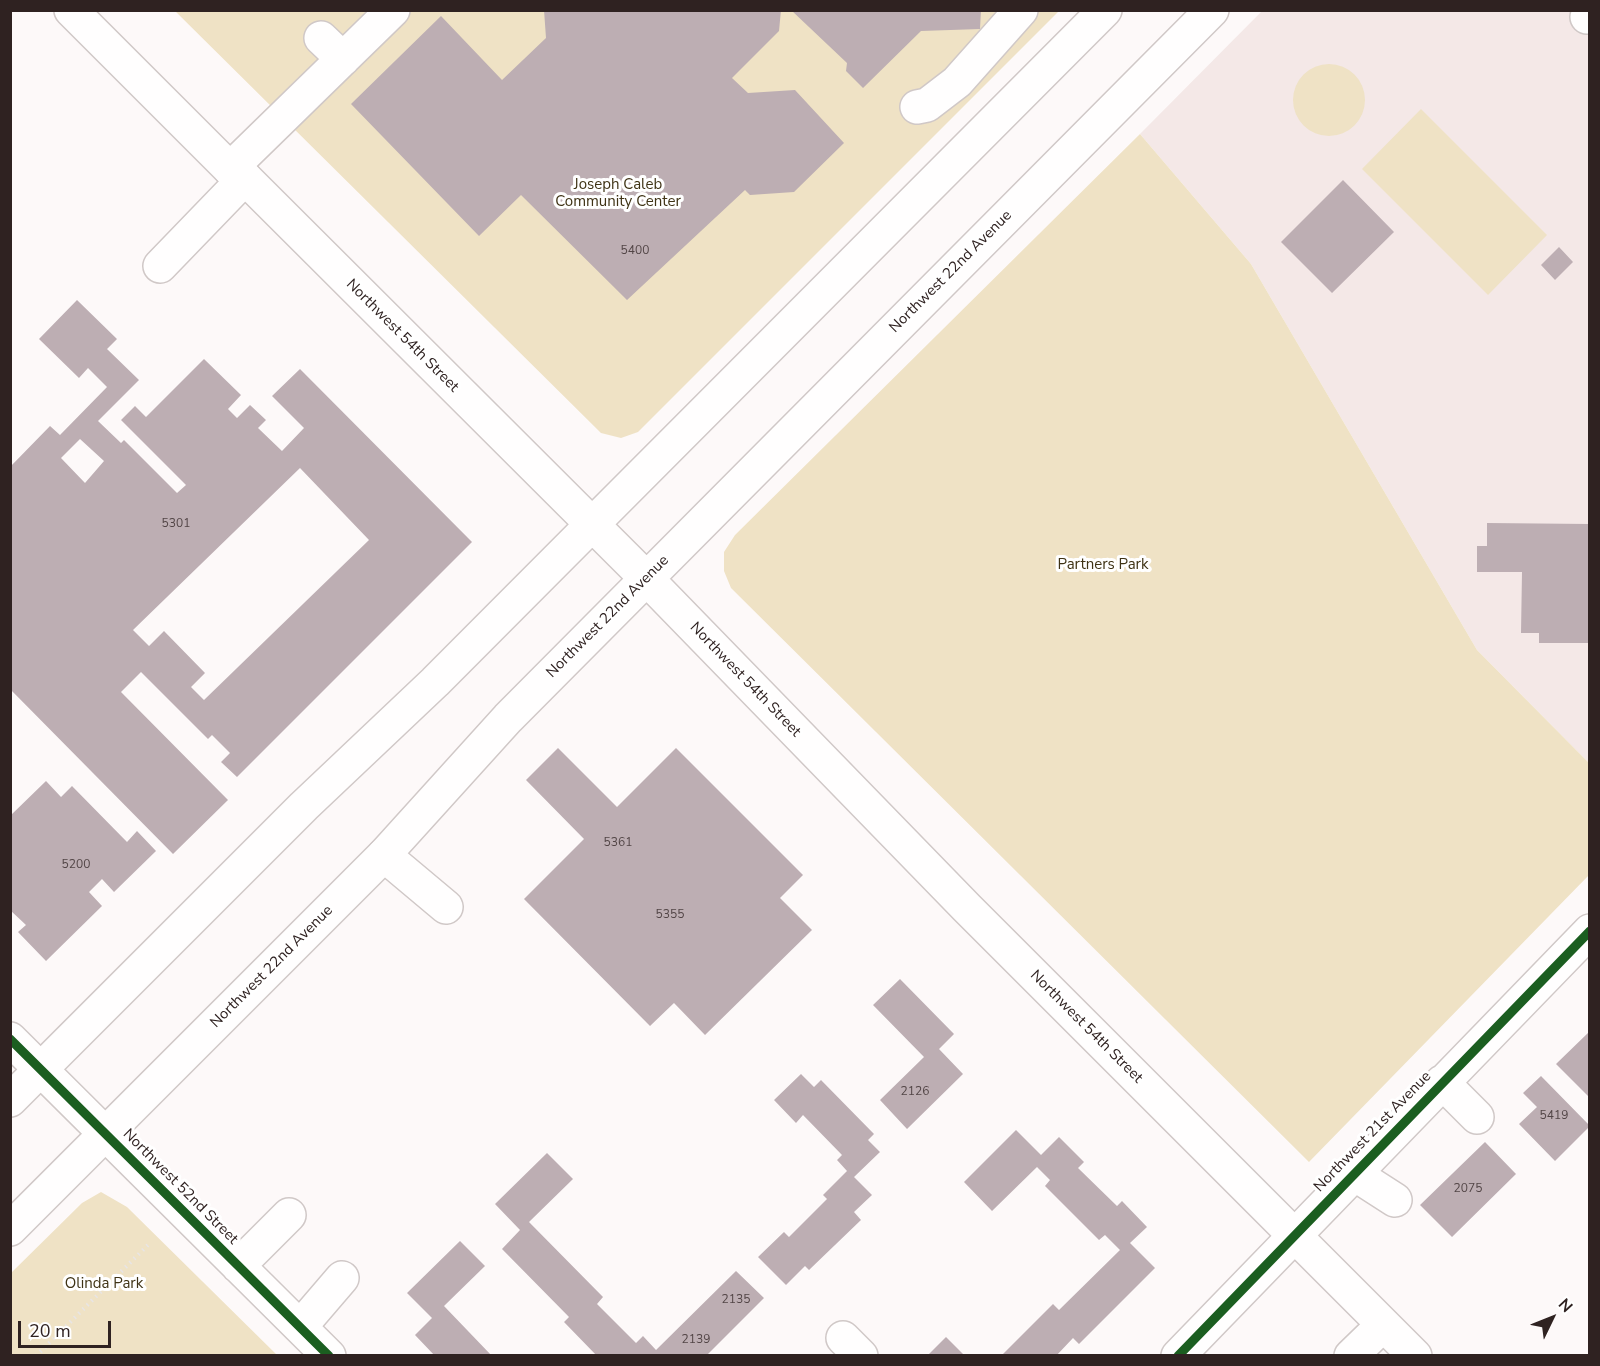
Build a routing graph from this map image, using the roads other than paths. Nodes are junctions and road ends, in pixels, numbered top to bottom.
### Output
1 (71, 10) edge
2 (393, 10) edge
3 (1021, 10) edge
4 (1105, 10) edge
5 (1212, 10) edge
6 (917, 107) dead end
7 (238, 174) junction
8 (160, 266) dead end
9 (591, 525) junction
10 (646, 578) junction
11 (384, 855) junction
12 (446, 907) dead end
13 (1588, 937) edge
14 (10, 1039) edge
15 (41, 1069) junction
16 (1442, 1082) junction
17 (10, 1100) edge
18 (1477, 1117) dead end
19 (105, 1134) junction
20 (1353, 1173) junction
21 (1395, 1200) dead end
22 (289, 1215) dead end
23 (10, 1229) edge
24 (1293, 1235) junction
25 (238, 1266) junction
26 (342, 1278) dead end
27 (1383, 1325) junction
28 (300, 1327) junction
29 (329, 1356) edge
30 (1179, 1356) edge
31 (1351, 1356) edge
32 (1414, 1356) edge

1 - 7 main road, Northwest 54th Street
2 - 7 main road
3 - 6 main road
4 - 9 main road
5 - 10 main road, Northwest 22nd Avenue
7 - 8 main road
7 - 9 main road, Northwest 54th Street
9 - 10 main road, Northwest 54th Street
9 - 15 main road
10 - 11 main road, Northwest 22nd Avenue
10 - 24 main road, Northwest 54th Street
11 - 12 main road
11 - 19 main road, Northwest 22nd Avenue
13 - 16 main road, Northwest 21st Avenue
14 - 15 main road, Northwest 52nd Street
15 - 17 main road
15 - 19 main road, Northwest 52nd Street
16 - 18 main road
16 - 20 main road, Northwest 21st Avenue
19 - 23 main road, Northwest 22nd Avenue
19 - 25 main road, Northwest 52nd Street
20 - 21 main road
20 - 24 main road, Northwest 21st Avenue
22 - 25 main road
24 - 27 main road, Northwest 54th Street
24 - 30 main road, Northwest 21st Avenue
25 - 28 main road, Northwest 52nd Street
26 - 28 main road
27 - 31 main road
27 - 32 main road, Northwest 54th Street
28 - 29 main road, Northwest 52nd Street

